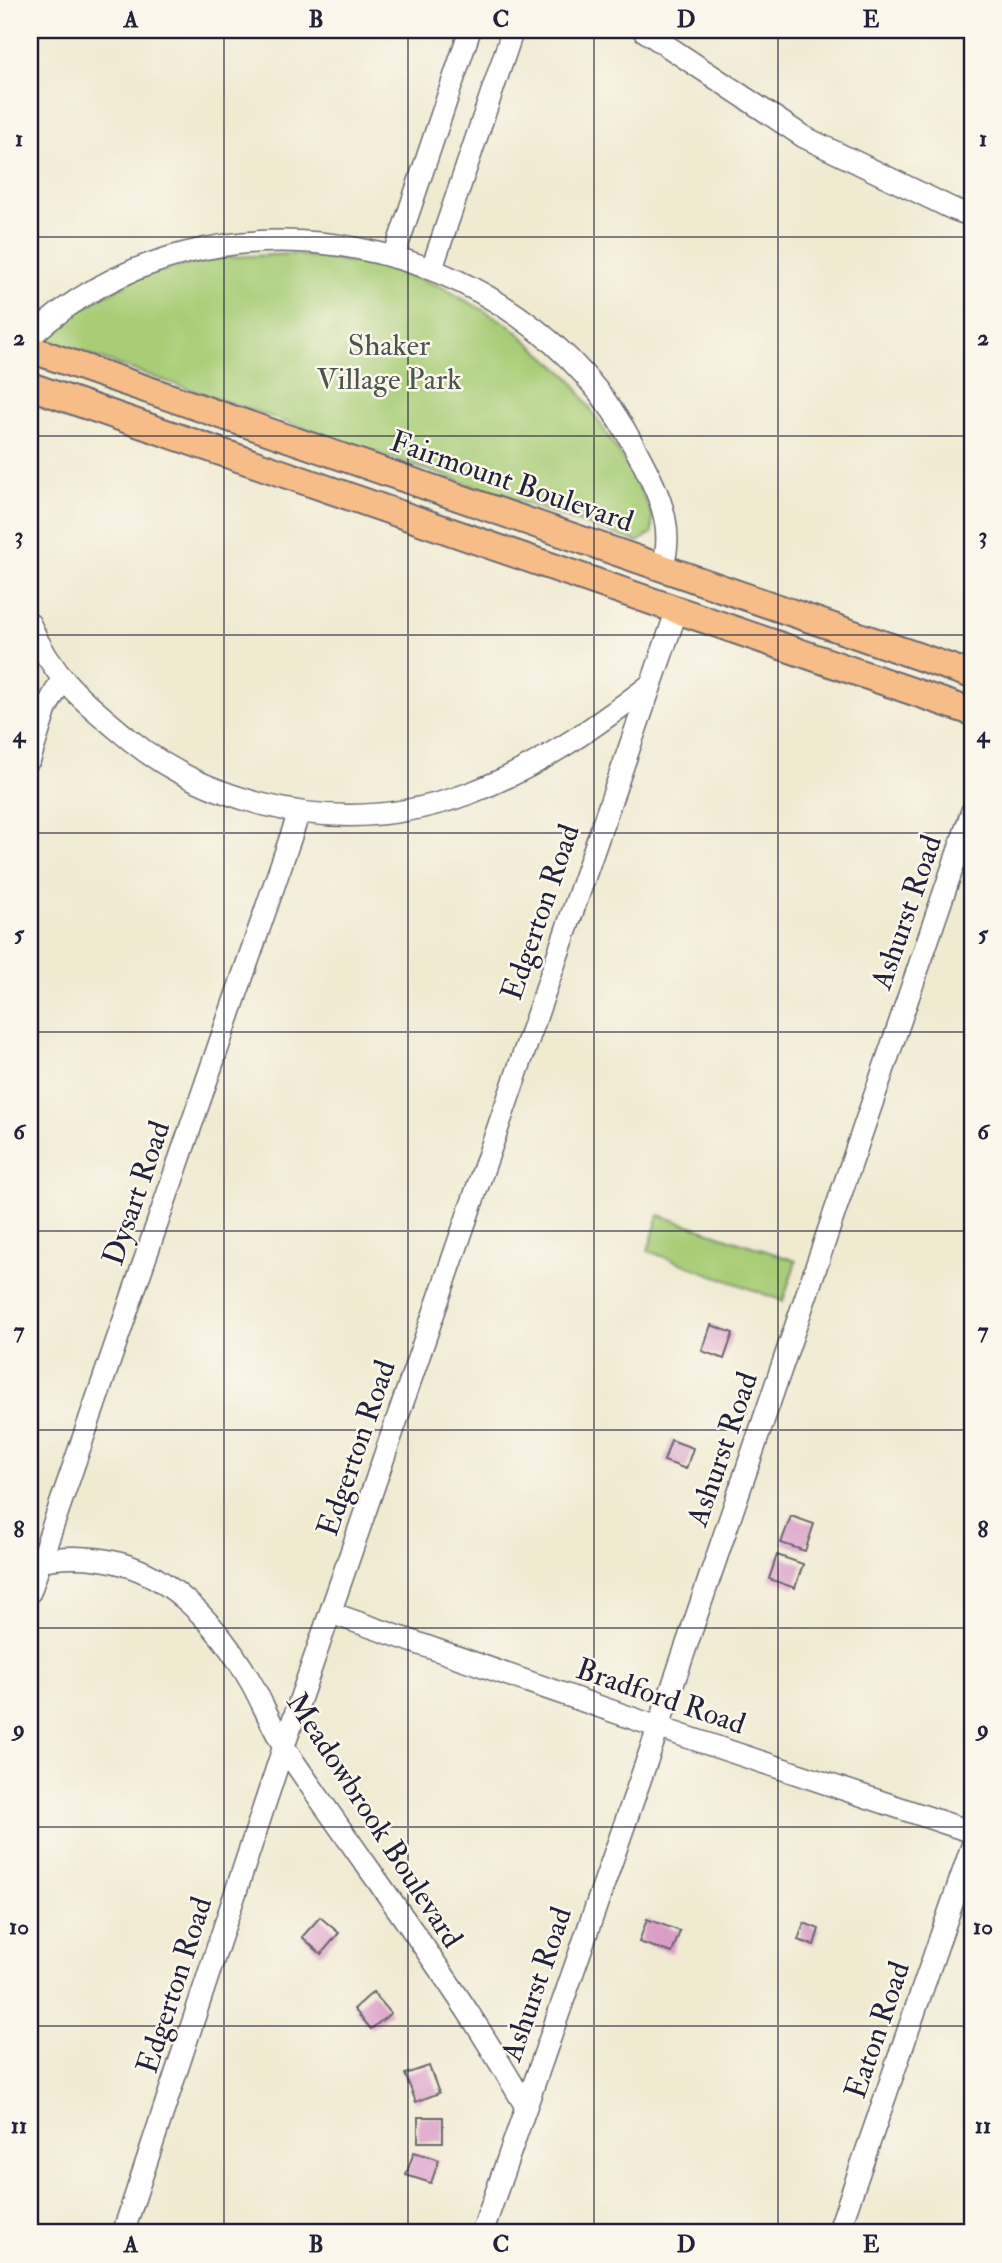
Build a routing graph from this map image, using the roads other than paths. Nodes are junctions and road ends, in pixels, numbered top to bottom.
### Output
1 (470, 30) edge
2 (513, 30) edge
3 (643, 30) edge
4 (972, 216) edge
5 (394, 256) junction
6 (432, 268) junction
7 (30, 337) edge
8 (30, 349) edge
9 (30, 386) edge
10 (662, 568) junction
11 (677, 610) junction
12 (30, 624) edge
13 (972, 675) edge
14 (62, 679) junction
15 (652, 684) junction
16 (972, 712) edge
17 (30, 759) edge
18 (972, 811) edge
19 (299, 813) junction
20 (35, 1562) edge
21 (30, 1592) edge
22 (331, 1613) junction
23 (658, 1727) junction
24 (284, 1746) junction
25 (972, 1832) edge
26 (972, 1846) edge
27 (526, 2105) junction
28 (123, 2233) edge
29 (482, 2233) edge
30 (838, 2233) edge

1 - 5 street
2 - 6 street
3 - 4 street
5 - 6 street
5 - 7 street
6 - 10 street
8 - 10 main road, Fairmount Boulevard
9 - 11 main road
10 - 13 main road, Fairmount Boulevard
11 - 15 street, Edgerton Road
11 - 16 main road
12 - 14 street
14 - 17 street
14 - 19 street
15 - 19 street
15 - 22 street, Edgerton Road
18 - 23 street, Ashurst Road
19 - 20 street, Dysart Road
20 - 21 street, Dysart Road
20 - 24 street, Meadowbrook Boulevard
22 - 23 street, Bradford Road
22 - 24 street, Edgerton Road
23 - 25 street, Bradford Road
23 - 27 street, Ashurst Road
24 - 27 street, Meadowbrook Boulevard
24 - 28 street, Edgerton Road
26 - 30 street, Eaton Road
27 - 29 street

